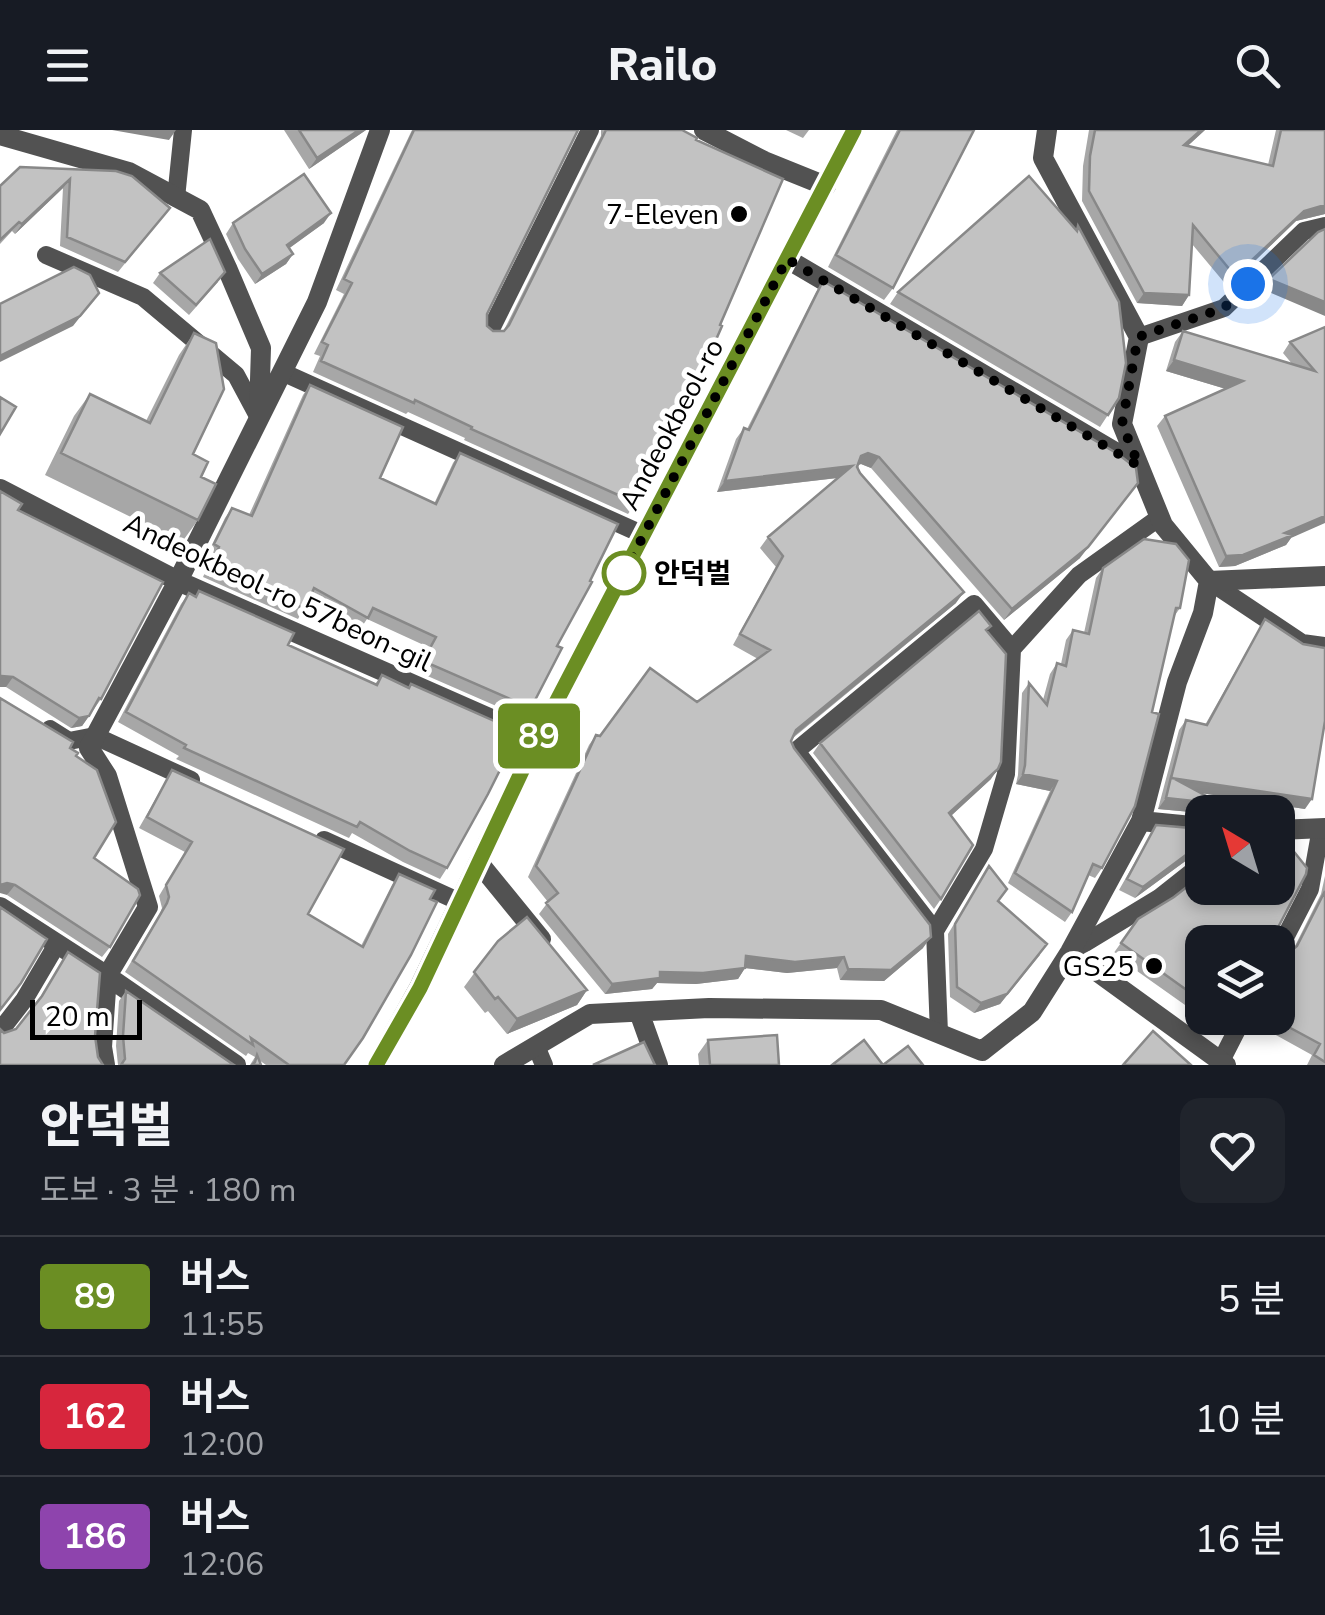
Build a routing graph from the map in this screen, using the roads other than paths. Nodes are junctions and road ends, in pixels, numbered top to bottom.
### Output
1 (184, 130) edge
2 (380, 130) edge
3 (590, 130) edge
4 (704, 130) edge
5 (854, 130) edge
6 (1048, 130) edge
7 (0, 136) edge
8 (826, 186) junction
9 (176, 198) junction
10 (1325, 226) edge
11 (46, 256) dead end
12 (787, 259) junction
13 (490, 331) edge
14 (1138, 337) junction
15 (282, 372) junction
16 (259, 418) junction
17 (1139, 466) junction
18 (0, 489) edge
19 (1160, 517) junction
20 (644, 535) junction
21 (1325, 576) edge
22 (178, 581) junction
23 (1209, 581) junction
24 (1325, 646) edge
25 (1012, 649) junction
26 (28, 715) edge
27 (95, 736) junction
28 (537, 739) junction
29 (199, 783) edge
30 (1141, 821) junction
31 (1185, 825) edge
32 (1323, 828) edge
33 (1295, 829) edge
34 (304, 831) edge
35 (479, 863) junction
36 (1185, 877) edge
37 (460, 902) junction
38 (0, 907) edge
39 (1291, 925) edge
40 (935, 930) junction
41 (57, 944) junction
42 (1070, 952) junction
43 (553, 953) edge
44 (107, 976) junction
45 (639, 1012) junction
46 (0, 1031) edge
47 (939, 1033) junction
48 (1236, 1035) edge
49 (540, 1056) edge
50 (980, 1060) edge
51 (1223, 1063) edge
52 (105, 1065) edge
53 (236, 1065) edge
54 (376, 1065) edge
55 (504, 1065) edge
56 (658, 1065) edge

1 - 9 lane
2 - 15 street
3 - 13 lane
4 - 8 street
5 - 8 street, Andeokbeol-ro
6 - 14 street
7 - 9 street
8 - 12 street, Andeokbeol-ro
9 - 16 street
10 - 14 lane
11 - 16 lane
12 - 17 street
12 - 20 street, Andeokbeol-ro
14 - 17 street
15 - 16 street
15 - 20 lane
16 - 22 street
17 - 19 street
18 - 22 street, Andeokbeol-ro 57beon-gil
19 - 23 street
19 - 25 lane
20 - 28 street, Andeokbeol-ro
21 - 23 street
22 - 27 street
22 - 28 street, Andeokbeol-ro 57beon-gil
23 - 24 lane
23 - 30 street
25 - 40 lane
25 - 40 lane
26 - 27 lane
27 - 29 lane
27 - 44 street
28 - 35 street, Andeokbeol-ro
30 - 31 street
30 - 42 street
32 - 33 street
32 - 39 lane
34 - 37 lane
35 - 37 street, Andeokbeol-ro
35 - 43 street
36 - 42 lane
37 - 54 street, Andeokbeol-ro
38 - 41 street
40 - 47 lane
41 - 44 street
41 - 46 lane
42 - 50 street
42 - 51 street
44 - 52 street
44 - 53 street
45 - 47 street
45 - 49 street
45 - 56 street
47 - 50 street
48 - 51 lane
49 - 55 street

